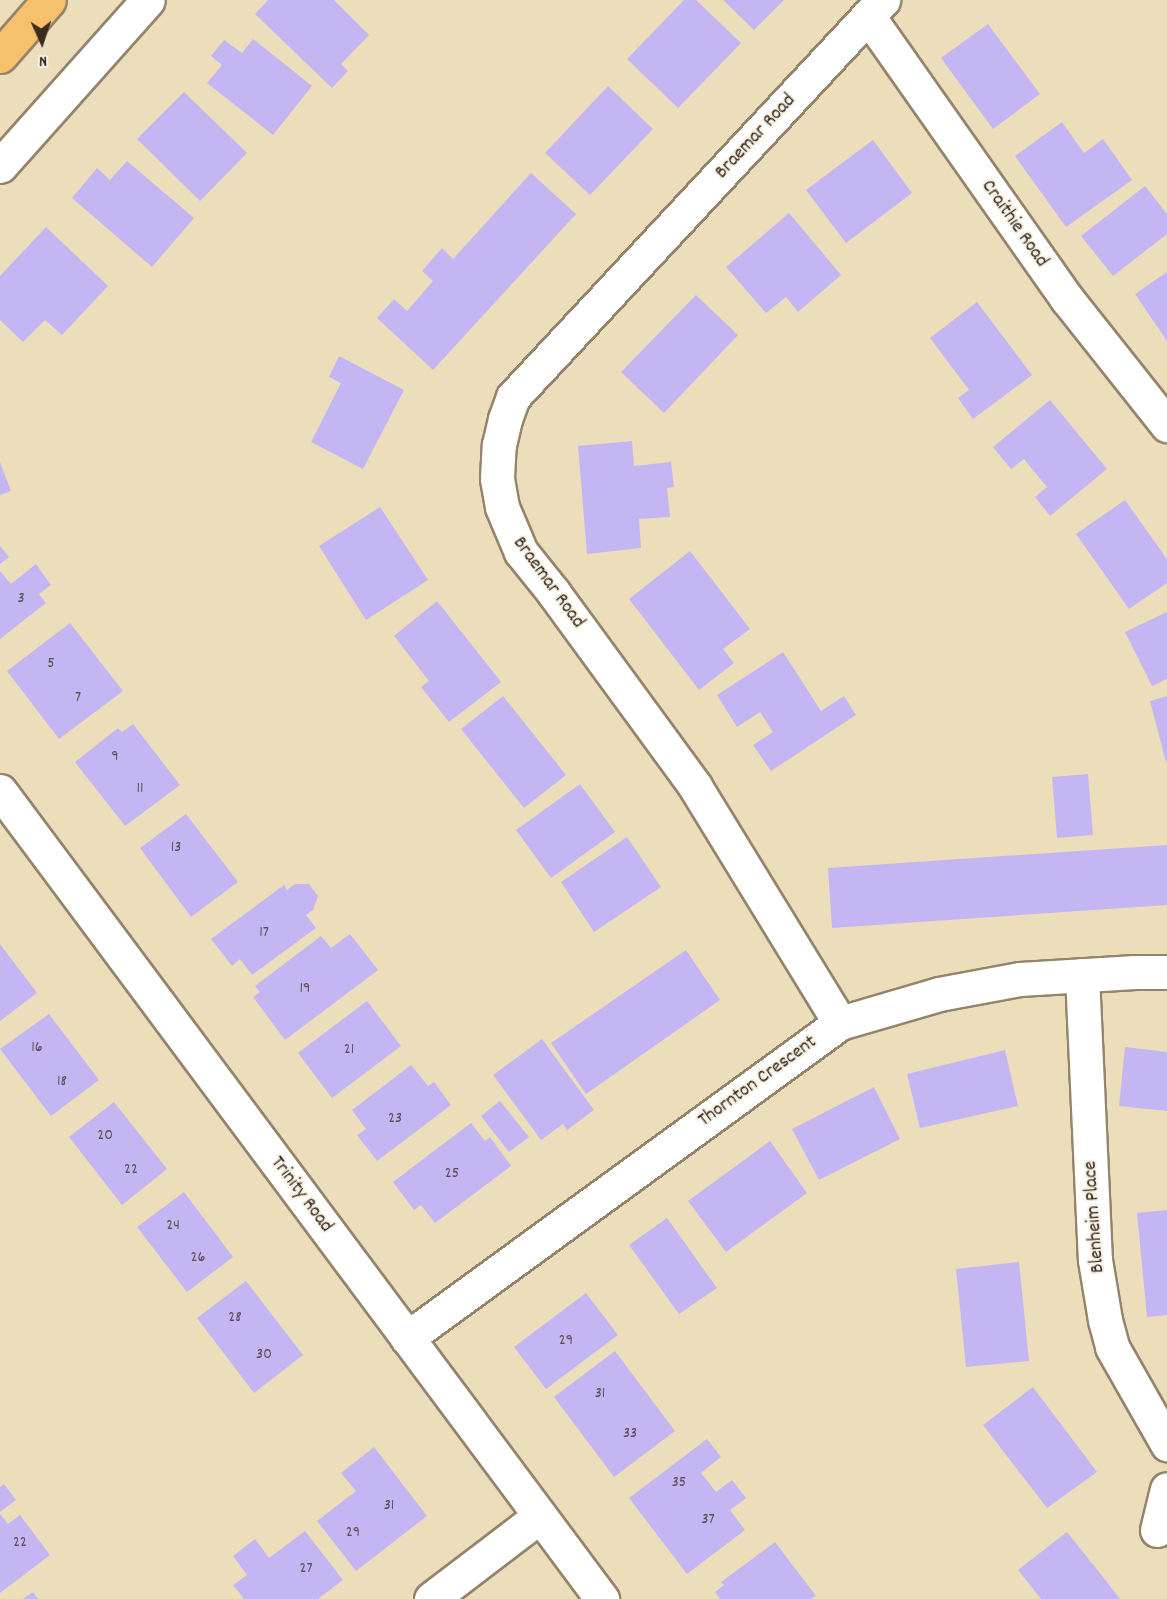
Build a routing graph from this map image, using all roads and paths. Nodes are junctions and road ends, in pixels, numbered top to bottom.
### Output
1 (49, 0) edge
2 (148, 0) edge
3 (876, 8) edge
4 (0, 56) edge
5 (0, 166) edge
6 (1167, 425) edge
7 (0, 791) edge
8 (1167, 972) edge
9 (1082, 975) junction
10 (840, 1023) junction
11 (407, 1338) junction
12 (1167, 1444) edge
13 (1167, 1489) edge
14 (540, 1516) junction
15 (1157, 1530) dead end
16 (431, 1599) edge
17 (602, 1599) edge

1 - 4 main road
2 - 5 street
3 - 6 street, Craithie Road
3 - 10 street, Braemar Road
7 - 11 street, Trinity Road
8 - 9 street, Thornton Crescent
9 - 10 street, Thornton Crescent
9 - 12 street, Blenheim Place
10 - 11 street, Thornton Crescent
11 - 14 street, Trinity Road
13 - 15 street
14 - 16 street
14 - 17 street, Trinity Road

